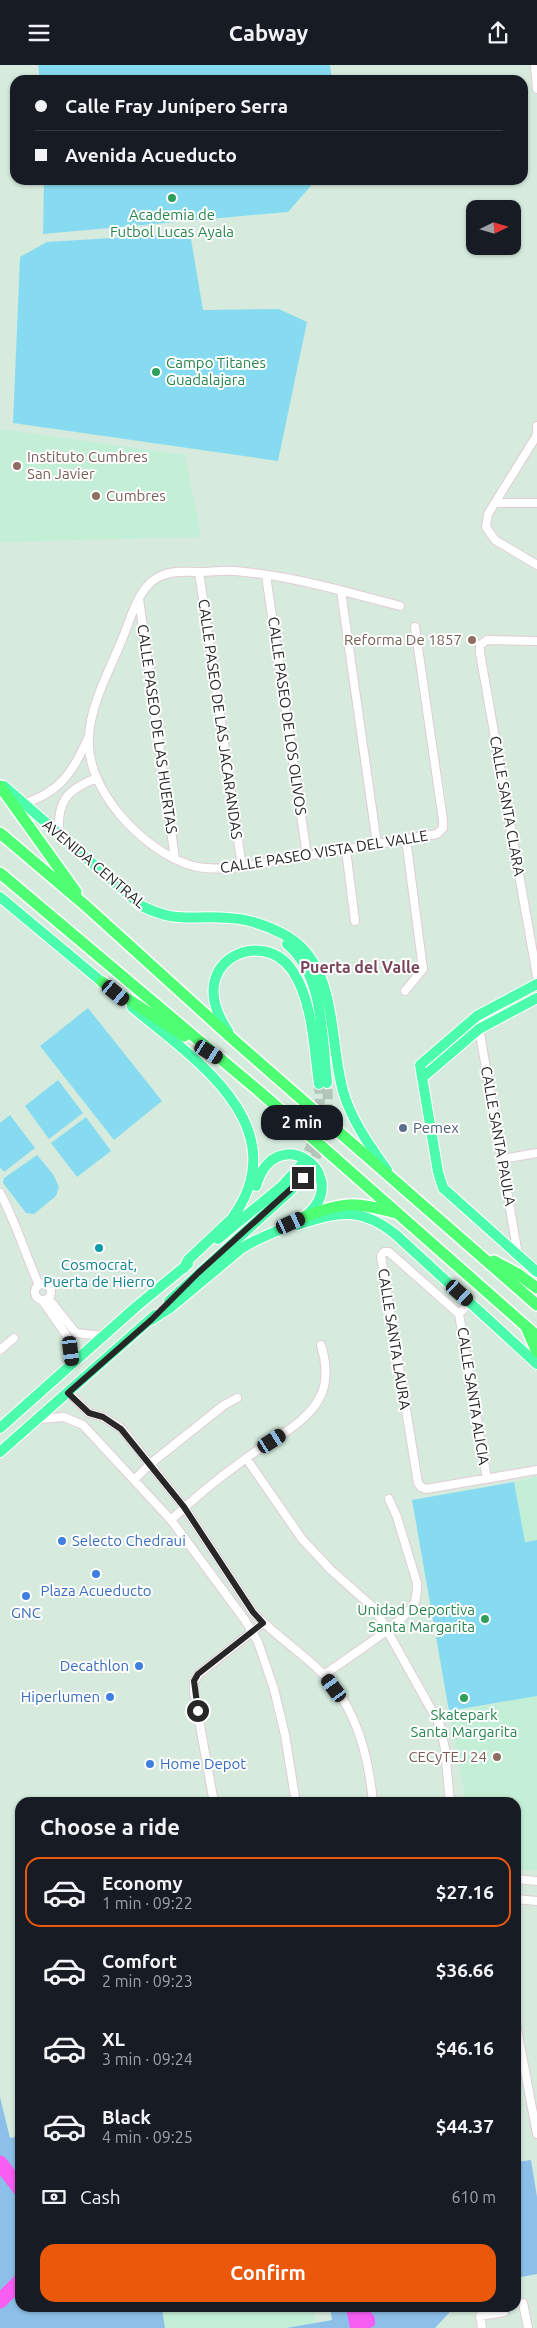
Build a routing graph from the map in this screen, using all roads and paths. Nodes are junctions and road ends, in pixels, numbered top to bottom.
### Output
1 (535, 65) edge
2 (537, 89) edge
3 (537, 426) edge
4 (537, 435) edge
5 (495, 503) junction
6 (537, 503) edge
7 (537, 565) edge
8 (199, 572) junction
9 (266, 575) junction
10 (341, 591) junction
11 (139, 599) junction
12 (400, 606) dead end
13 (415, 627) dead end
14 (537, 641) edge
15 (88, 737) junction
16 (91, 760) junction
17 (77, 763) junction
18 (97, 778) junction
19 (0, 782) edge
20 (0, 786) edge
21 (56, 787) junction
22 (67, 795) junction
23 (22, 804) junction
24 (0, 833) edge
25 (59, 835) junction
26 (406, 839) junction
27 (377, 845) junction
28 (346, 850) junction
29 (307, 856) junction
30 (175, 859) junction
31 (242, 867) junction
32 (0, 873) edge
33 (0, 897) edge
34 (86, 906) junction
35 (355, 921) dead end
36 (268, 927) junction
37 (537, 976) edge
38 (102, 982) junction
39 (537, 984) edge
40 (405, 991) dead end
41 (537, 999) edge
42 (477, 1016) junction
43 (479, 1029) junction
44 (236, 1043) junction
45 (223, 1061) junction
46 (422, 1077) junction
47 (537, 1153) edge
48 (502, 1159) junction
49 (392, 1178) junction
50 (0, 1193) edge
51 (398, 1214) junction
52 (233, 1217) junction
53 (304, 1217) junction
54 (266, 1235) junction
55 (476, 1252) junction
56 (518, 1256) junction
57 (184, 1268) junction
58 (537, 1272) edge
59 (39, 1285) junction
60 (537, 1288) edge
61 (45, 1299) junction
62 (471, 1302) junction
63 (537, 1305) edge
64 (460, 1314) junction
65 (151, 1320) junction
66 (527, 1327) junction
67 (76, 1333) junction
68 (104, 1336) junction
69 (537, 1336) edge
70 (14, 1338) dead end
71 (69, 1339) junction
72 (322, 1345) dead end
73 (0, 1350) edge
74 (537, 1352) edge
75 (73, 1364) junction
76 (537, 1364) edge
77 (68, 1393) junction
78 (237, 1398) dead end
79 (38, 1419) junction
80 (0, 1428) edge
81 (0, 1452) edge
82 (246, 1458) junction
83 (150, 1464) junction
84 (537, 1470) edge
85 (487, 1479) junction
86 (134, 1480) junction
87 (389, 1499) dead end
88 (184, 1507) junction
89 (171, 1520) junction
90 (263, 1623) junction
91 (386, 1629) junction
92 (252, 1631) junction
93 (324, 1675) junction
94 (213, 1797) edge
95 (295, 1797) edge
96 (372, 1797) edge
97 (449, 1797) edge
98 (521, 1879) edge
99 (537, 1881) edge
100 (521, 1899) edge
101 (537, 1901) edge
102 (521, 2050) edge
103 (537, 2134) edge
104 (523, 2303) dead end
105 (504, 2312) dead end
106 (482, 2328) edge
107 (528, 2328) edge

1 - 2 street
3 - 4 street
4 - 5 street
5 - 6 street
5 - 7 street
8 - 9 street, CALLE PASEO VISTA DEL VALLE
8 - 11 street, CALLE PASEO VISTA DEL VALLE
8 - 31 street, CALLE PASEO DE LAS JACARANDAS
9 - 10 street, CALLE PASEO VISTA DEL VALLE
9 - 29 street, CALLE PASEO DE LOS OLIVOS
10 - 12 street, CALLE PASEO VISTA DEL VALLE
10 - 27 street
11 - 15 street, CALLE PASEO VISTA DEL VALLE
11 - 30 street, CALLE PASEO DE LAS HUERTAS
13 - 26 street, CALLE PASEO VISTA DEL VALLE
14 - 37 street, CALLE SANTA CLARA
15 - 16 street, CALLE PASEO VISTA DEL VALLE
15 - 17 street, CALLE PASEO VISTA DEL VALLE
16 - 17 street
16 - 18 street, CALLE PASEO VISTA DEL VALLE
17 - 21 street, CALLE PASEO VISTA DEL VALLE
18 - 22 street
18 - 30 street, CALLE PASEO VISTA DEL VALLE
19 - 23 main road, AVENIDA CENTRAL
20 - 34 highway
21 - 22 street
21 - 23 street, CALLE PASEO VISTA DEL VALLE
22 - 25 street
23 - 25 main road, AVENIDA CENTRAL
24 - 34 highway
25 - 36 main road, AVENIDA CENTRAL
26 - 27 street, CALLE PASEO VISTA DEL VALLE
26 - 40 street
27 - 28 street, CALLE PASEO VISTA DEL VALLE
28 - 29 street, CALLE PASEO VISTA DEL VALLE
28 - 35 street
29 - 31 street, CALLE PASEO VISTA DEL VALLE
30 - 31 street, CALLE PASEO VISTA DEL VALLE
32 - 45 highway
33 - 38 main road
34 - 44 highway
36 - 44 main road
36 - 49 main road, AVENIDA CENTRAL
38 - 45 highway
38 - 52 main road
39 - 42 main road
41 - 43 main road
42 - 43 street, CALLE SANTA PAULA
42 - 46 main road
43 - 46 main road
43 - 48 street, CALLE SANTA PAULA
44 - 49 highway
45 - 51 highway
46 - 56 main road
47 - 48 street
48 - 56 street, CALLE SANTA PAULA
49 - 55 highway
50 - 59 street
51 - 53 highway
51 - 66 highway
52 - 53 main road
52 - 57 main road
53 - 54 main road
54 - 62 main road
54 - 65 main road
55 - 60 highway
55 - 63 highway
56 - 58 main road
57 - 65 main road
57 - 68 main road
59 - 61 street
59 - 61 street
61 - 67 street
61 - 71 street
62 - 64 street
62 - 76 main road
64 - 85 street, CALLE SANTA ALICIA
64 - 85 street, CALLE SANTA LAURA
65 - 77 main road
66 - 69 highway
66 - 74 highway
67 - 68 street
67 - 71 street
68 - 75 main road
70 - 73 street
71 - 75 street
72 - 82 street
75 - 80 main road
77 - 79 main road
77 - 83 street
78 - 83 street
79 - 81 main road
79 - 86 street
82 - 88 street
82 - 91 street
83 - 86 street
83 - 88 street
84 - 85 street
86 - 89 street
87 - 91 street
88 - 89 street
88 - 90 street
89 - 92 street
90 - 92 street
90 - 93 street
91 - 93 street
91 - 97 street
92 - 94 street
92 - 95 street
93 - 96 street
98 - 99 street
100 - 101 street
102 - 103 street
104 - 107 street
105 - 106 street

